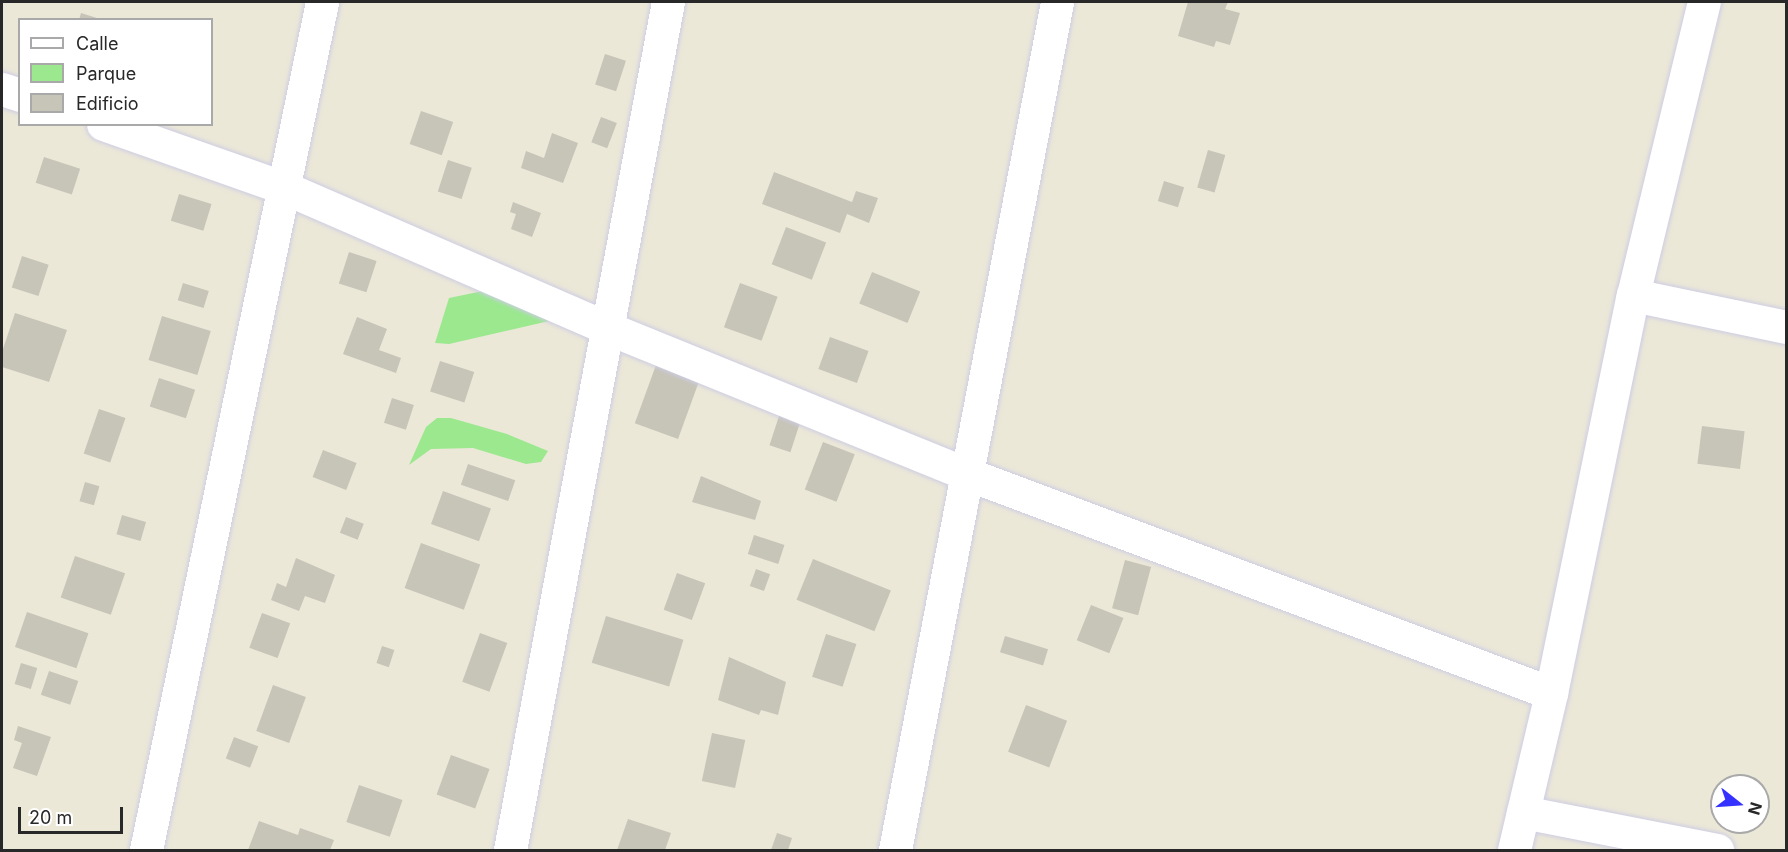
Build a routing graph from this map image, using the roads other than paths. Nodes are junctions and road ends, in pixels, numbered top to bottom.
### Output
1 (322, 2) edge
2 (668, 2) edge
3 (1057, 2) edge
4 (1704, 2) edge
5 (2, 89) edge
6 (18, 94) edge
7 (109, 126) edge
8 (285, 188) junction
9 (1633, 295) junction
10 (605, 327) junction
11 (1786, 327) edge
12 (965, 473) junction
13 (1551, 693) junction
14 (1523, 812) junction
15 (146, 850) edge
16 (510, 850) edge
17 (895, 850) edge
18 (1514, 850) edge
19 (1717, 850) edge

1 - 8 street
2 - 10 street
3 - 12 street
4 - 9 street
5 - 6 street
7 - 8 street
8 - 10 street
8 - 15 street
9 - 11 street
9 - 13 street
10 - 12 street
10 - 16 street
12 - 13 street
12 - 17 street
13 - 14 street
14 - 18 street
14 - 19 street

